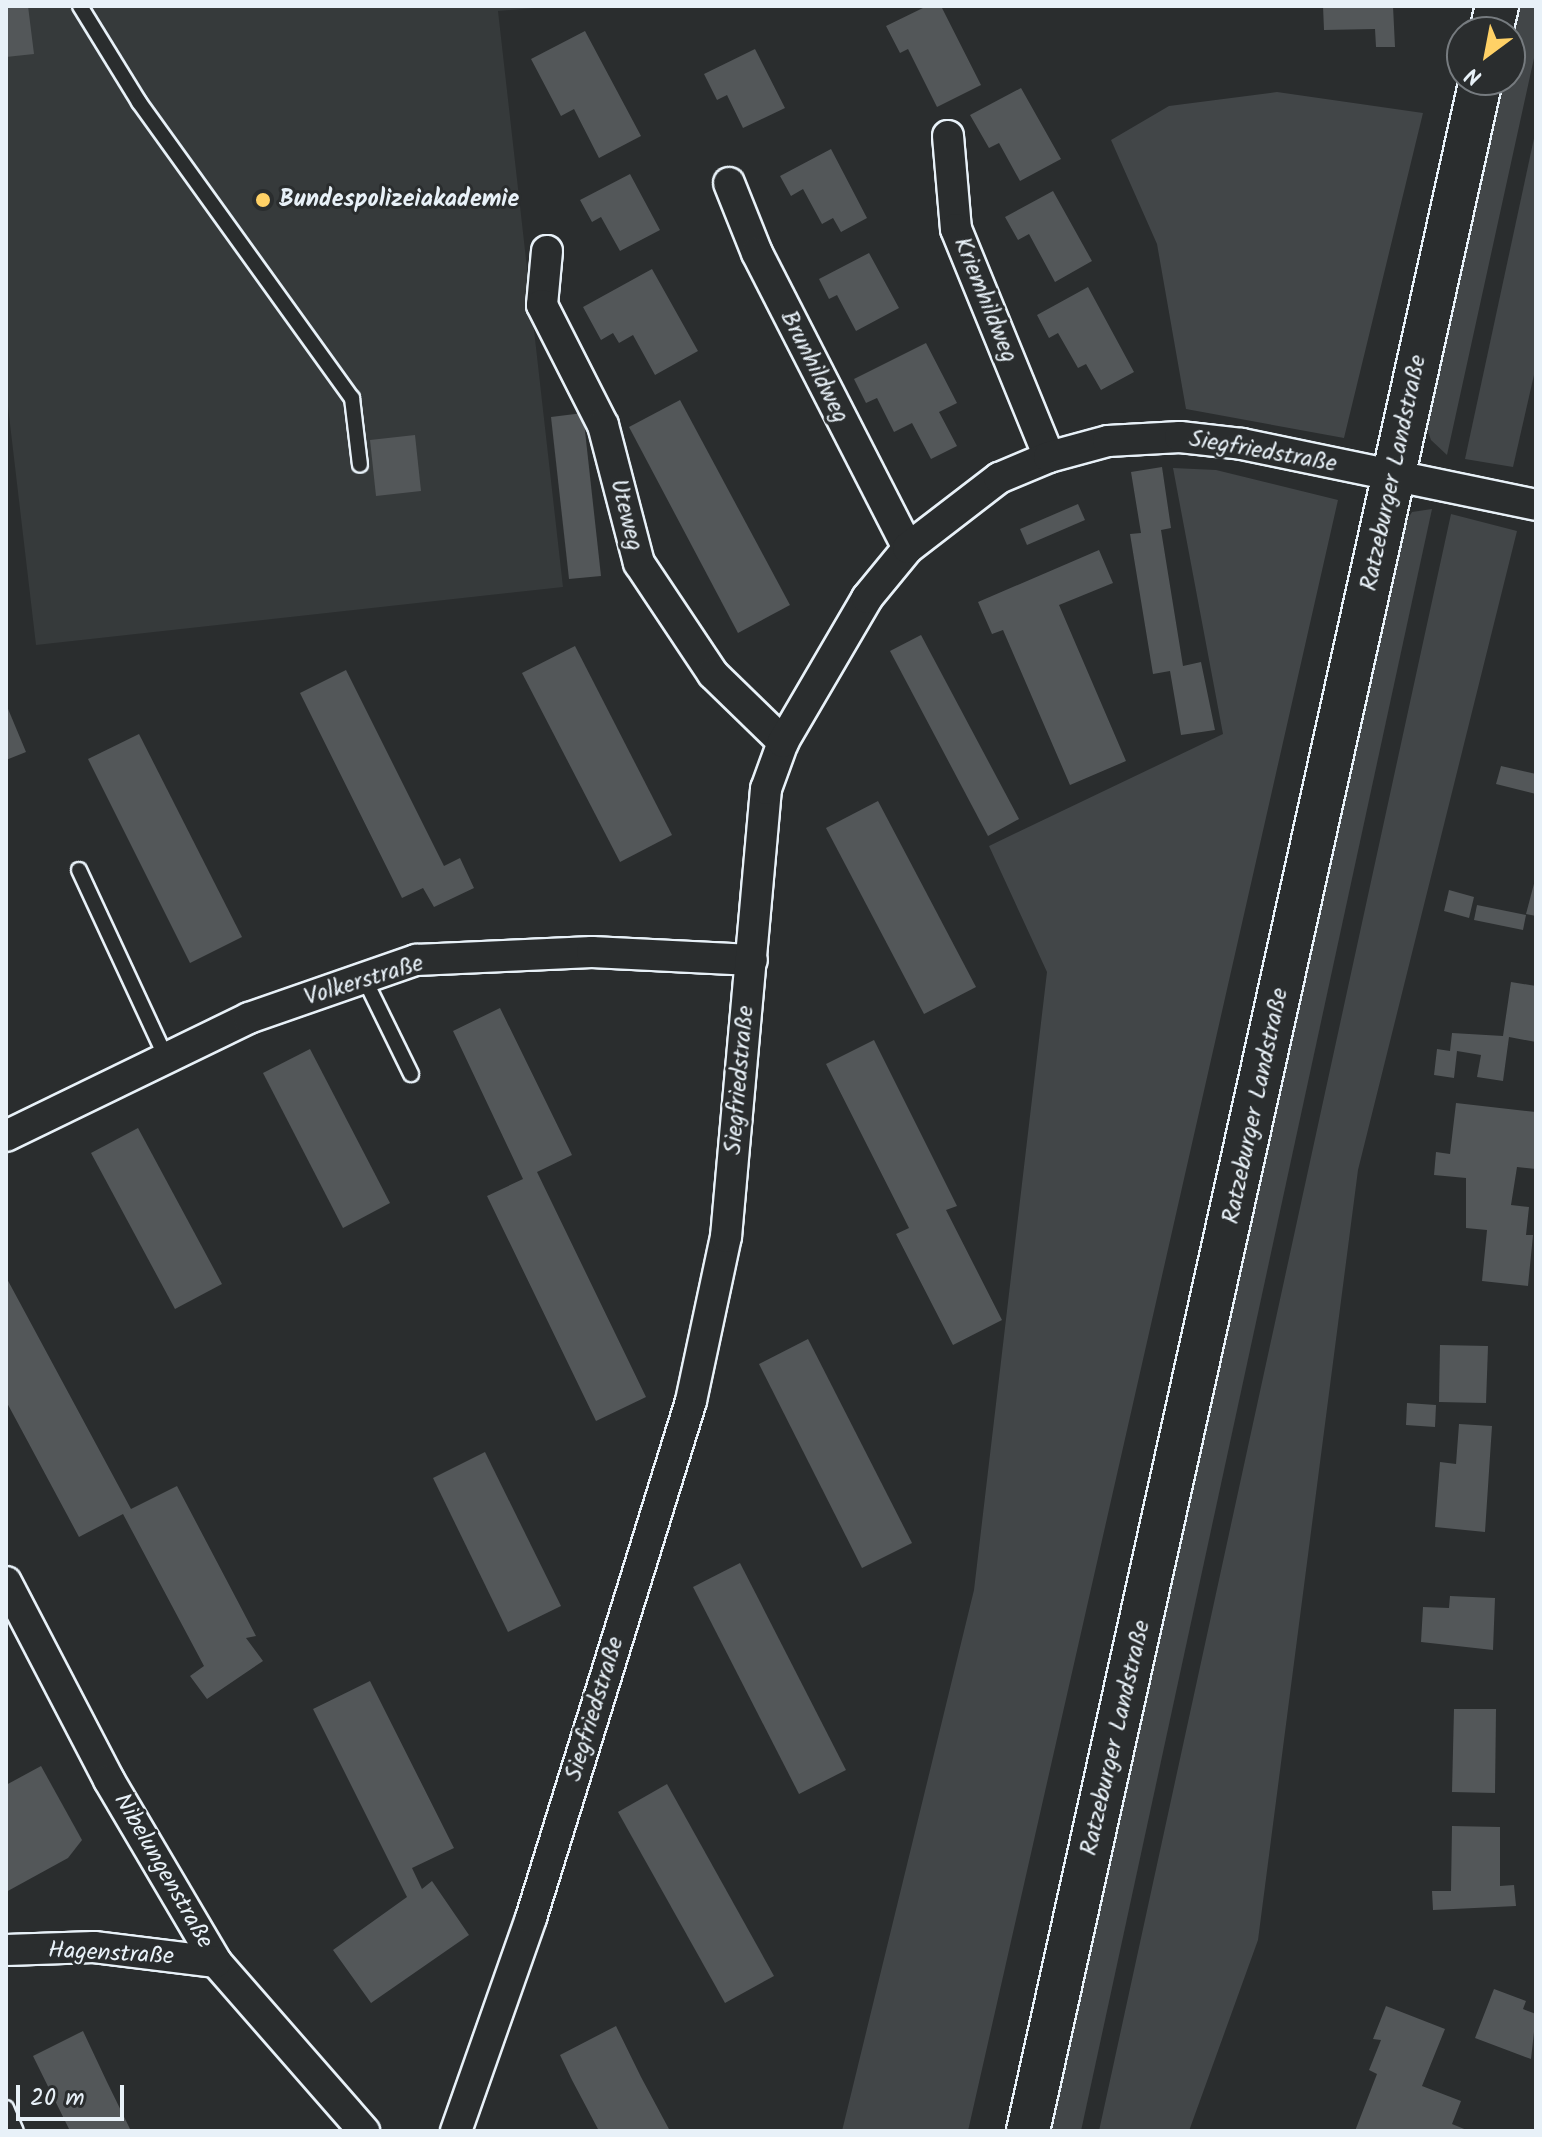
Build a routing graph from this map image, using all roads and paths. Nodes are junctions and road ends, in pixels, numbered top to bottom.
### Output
1 (80, 6) edge
2 (1477, 96) edge
3 (948, 136) dead end
4 (729, 183) dead end
5 (547, 251) dead end
6 (1049, 457) junction
7 (360, 465) dead end
8 (1393, 475) junction
9 (1536, 505) edge
10 (908, 548) junction
11 (783, 742) junction
12 (79, 870) dead end
13 (752, 960) junction
14 (364, 978) junction
15 (166, 1057) junction
16 (411, 1074) dead end
17 (6, 1136) edge
18 (6, 1582) edge
19 (6, 1950) edge
20 (216, 1962) junction
21 (6, 2108) edge
22 (16, 2131) edge
23 (364, 2131) edge
24 (456, 2131) edge
25 (1028, 2131) edge

1 - 7 lane
2 - 8 main road, Ratzeburger Landstraße
3 - 6 street, Kriemhildweg
4 - 10 street, Brunhildweg
5 - 11 street, Uteweg
6 - 8 street, Siegfriedstraße
6 - 10 street, Siegfriedstraße
8 - 9 street, Siegfriedstraße
8 - 25 main road, Ratzeburger Landstraße
10 - 11 street, Siegfriedstraße
11 - 13 street, Siegfriedstraße
12 - 15 lane
13 - 14 street, Volkerstraße
13 - 24 street, Siegfriedstraße
14 - 15 street, Volkerstraße
14 - 16 lane
15 - 17 street, Volkerstraße
18 - 20 street, Nibelungenstraße
19 - 20 street, Hagenstraße
20 - 23 street, Nibelungenstraße
21 - 22 lane

